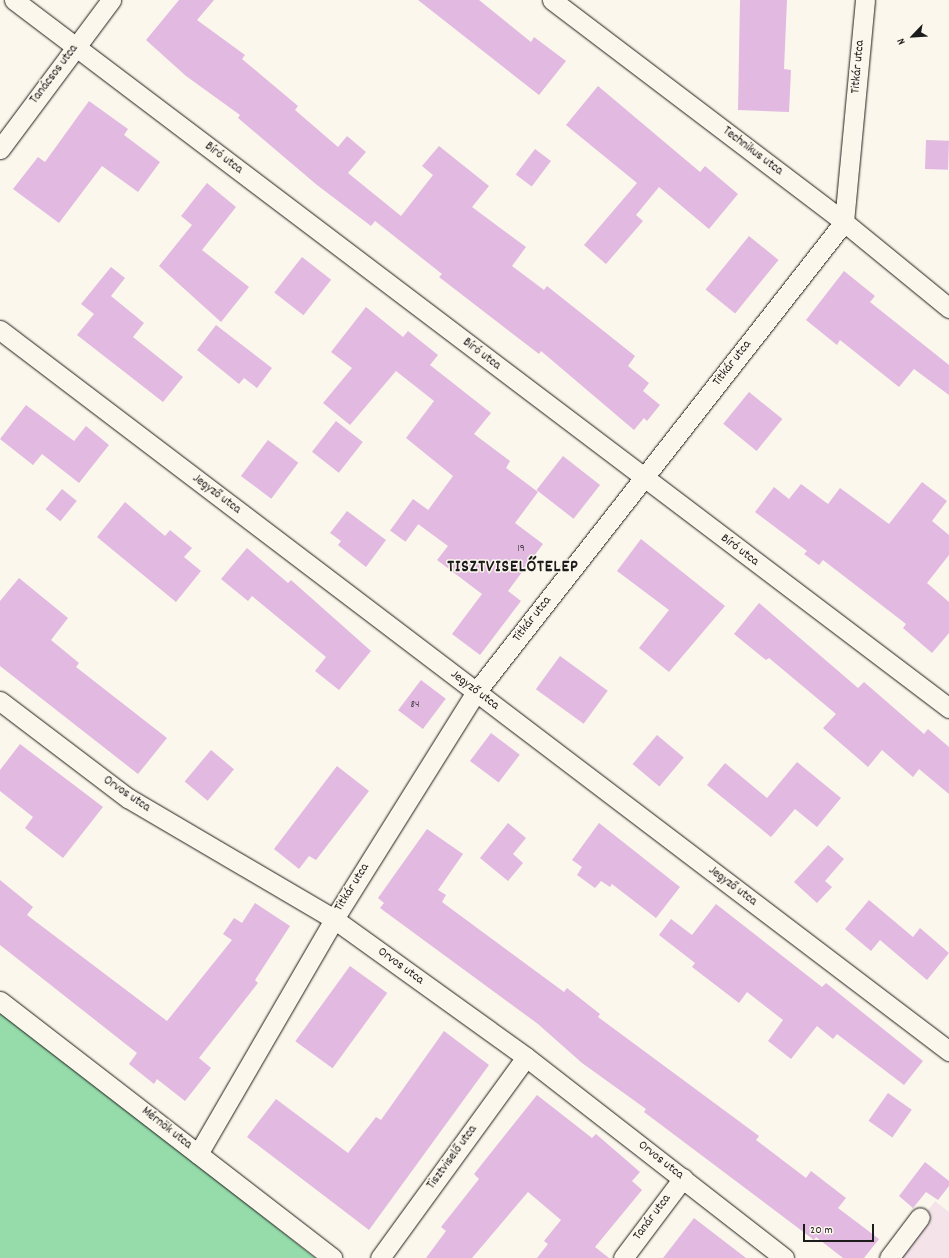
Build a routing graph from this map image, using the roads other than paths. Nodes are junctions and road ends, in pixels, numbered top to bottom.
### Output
1 (14, 0) edge
2 (111, 0) edge
3 (552, 0) edge
4 (865, 0) edge
5 (76, 47) junction
6 (0, 149) edge
7 (844, 222) junction
8 (949, 308) edge
9 (0, 330) edge
10 (644, 479) junction
11 (476, 692) junction
12 (0, 701) edge
13 (949, 708) edge
14 (334, 919) junction
15 (0, 1001) edge
16 (949, 1051) edge
17 (526, 1057) junction
18 (198, 1154) junction
19 (683, 1178) junction
20 (920, 1217) dead end
21 (332, 1258) edge
22 (380, 1258) edge
23 (623, 1258) edge
24 (784, 1258) edge
25 (888, 1258) edge

1 - 5 street, Bíró utca
2 - 5 street, Tanácsos utca
3 - 7 street, Technikus utca
4 - 7 street, Titkár utca
5 - 6 street, Tanácsos utca
5 - 10 street, Bíró utca
7 - 8 street, Technikus utca
7 - 10 street, Titkár utca
9 - 11 street, Jegyző utca
10 - 11 street, Titkár utca
10 - 13 street, Bíró utca
11 - 14 street, Titkár utca
11 - 16 street, Jegyző utca
12 - 14 street, Orvos utca
14 - 17 street, Orvos utca
14 - 18 street, Titkár utca
15 - 18 street, Mérnök utca
17 - 19 street, Orvos utca
17 - 22 street, Tisztviselő utca
18 - 21 street, Mérnök utca
19 - 23 street, Tanár utca
19 - 24 street, Orvos utca
20 - 25 street

